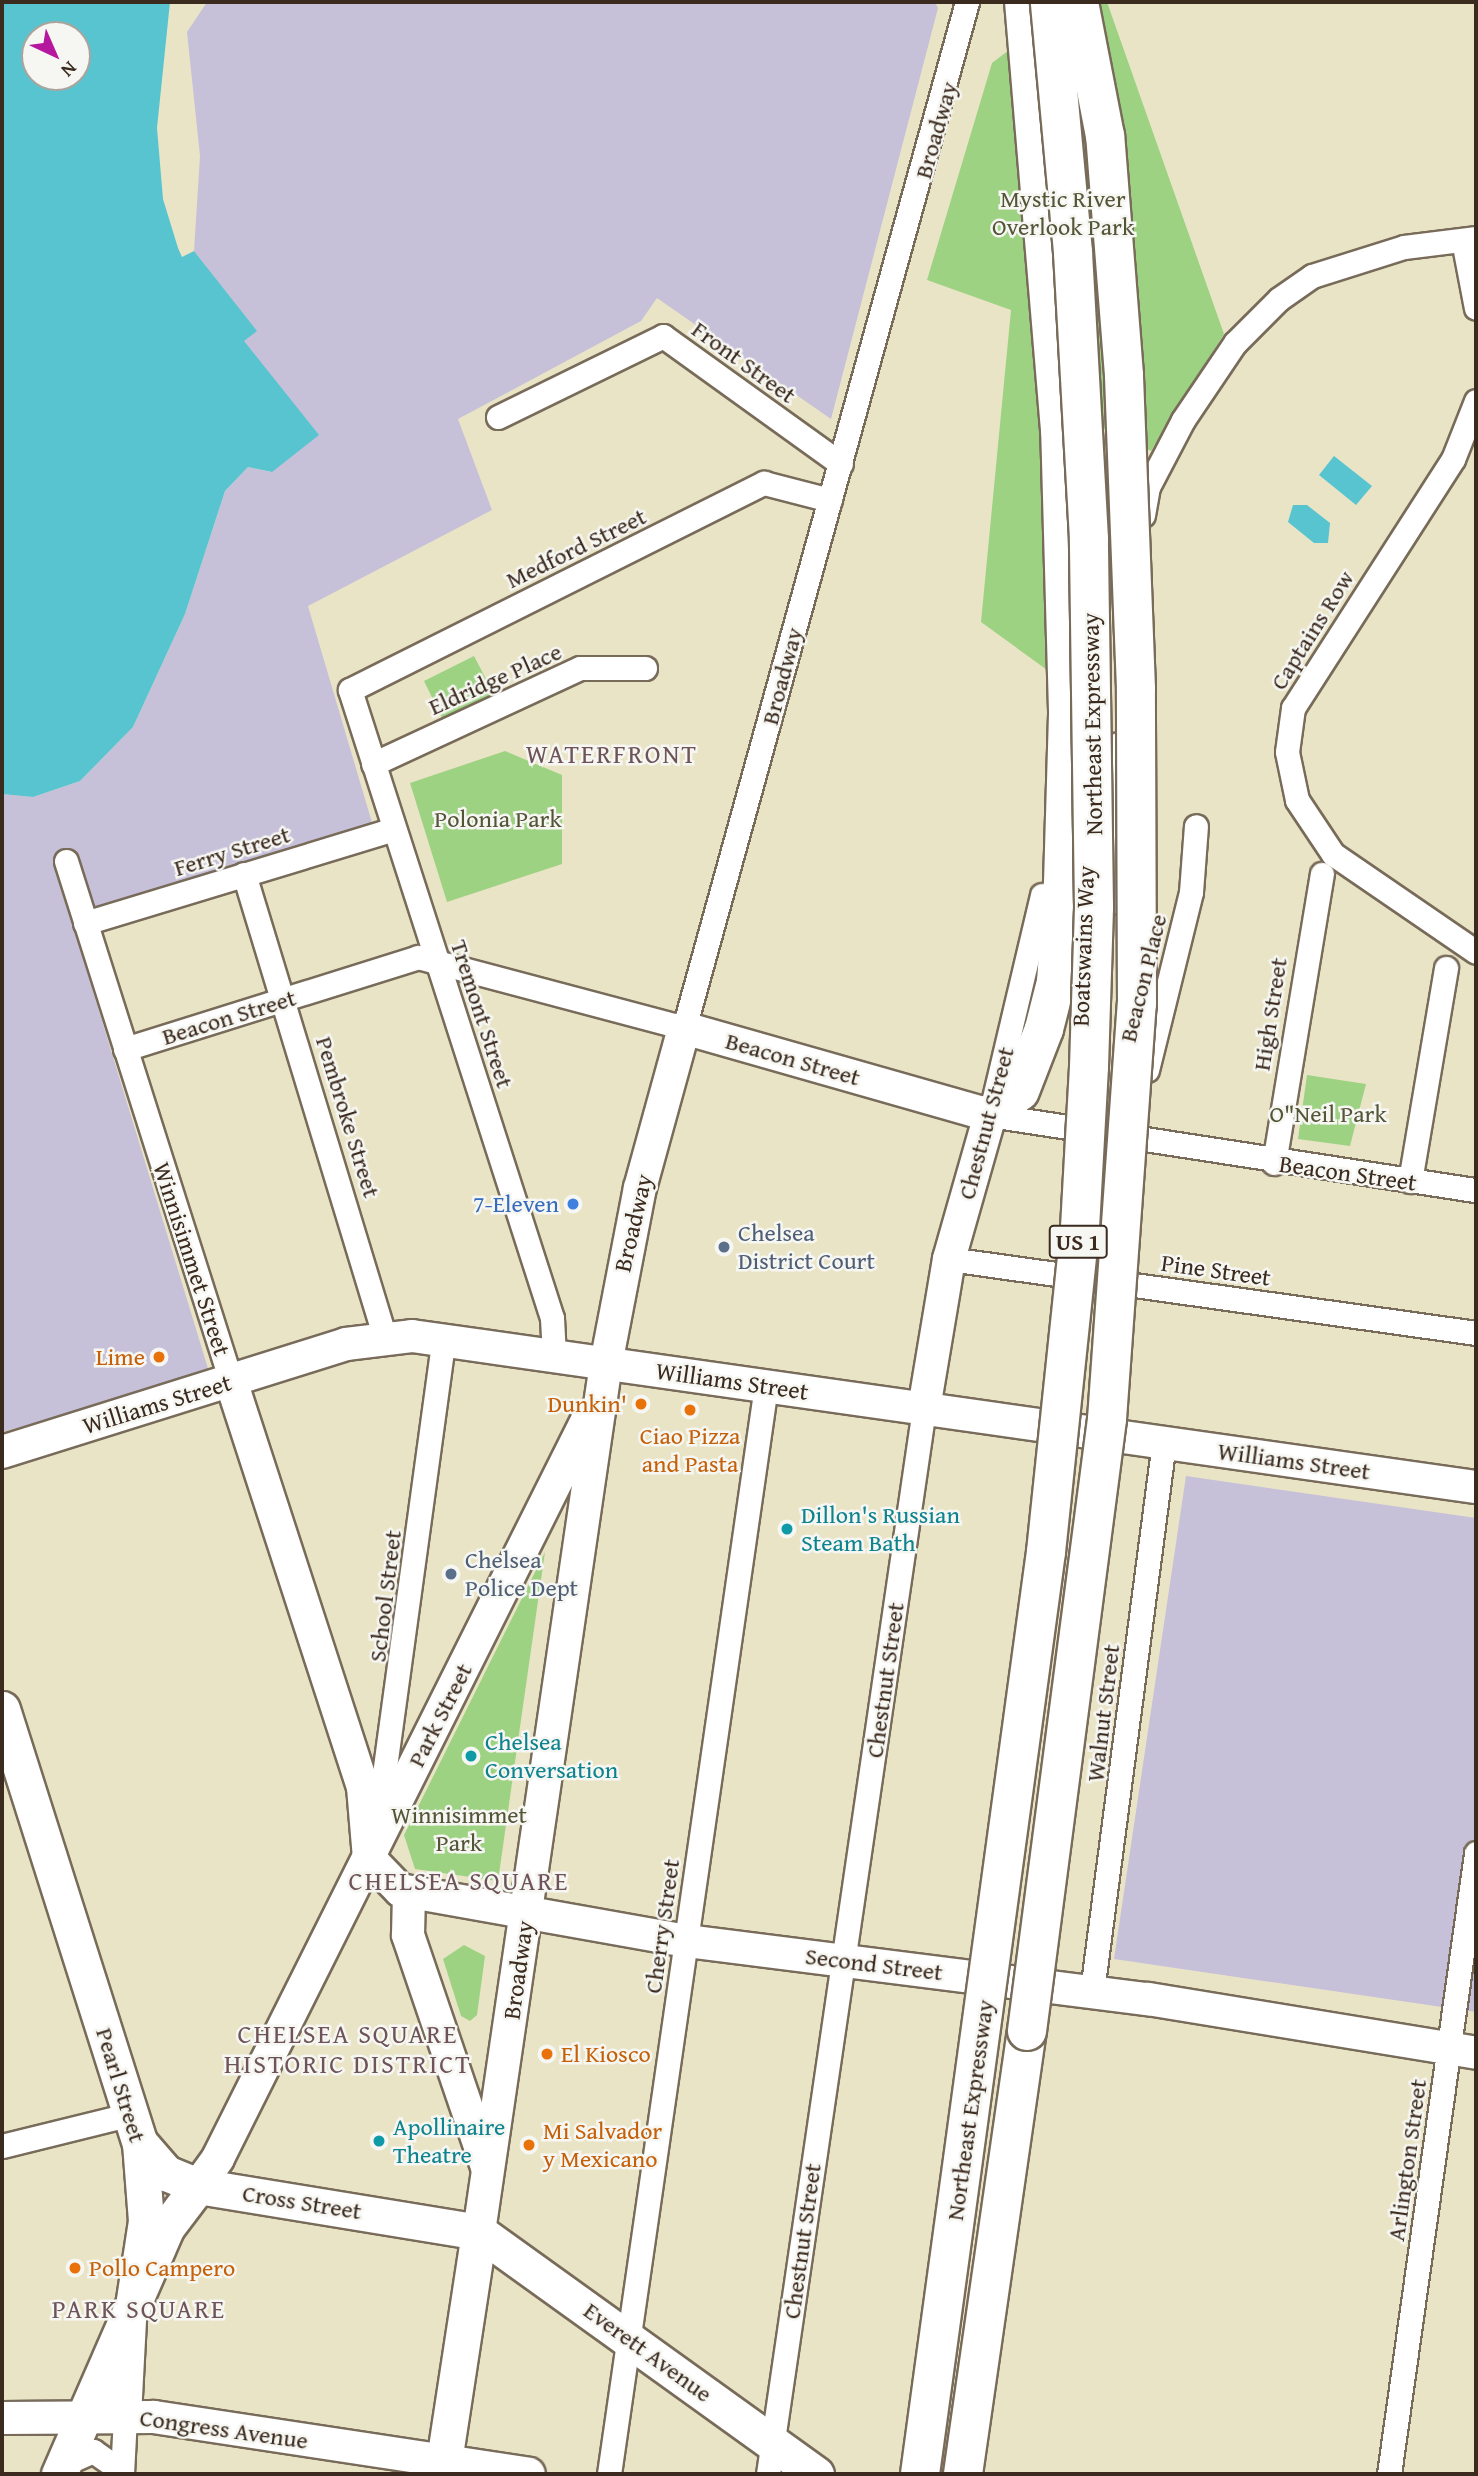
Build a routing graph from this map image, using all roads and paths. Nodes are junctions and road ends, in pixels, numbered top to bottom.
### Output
1 (967, 2) edge
2 (1024, 2) edge
3 (1049, 2) edge
4 (1079, 2) edge
5 (1470, 239) edge
6 (1476, 308) edge
7 (1476, 401) edge
8 (498, 417) dead end
9 (841, 464) junction
10 (830, 500) junction
11 (645, 668) dead end
12 (350, 690) joint
13 (373, 764) junction
14 (1196, 826) dead end
15 (394, 828) junction
16 (66, 861) dead end
17 (244, 874) junction
18 (1322, 874) dead end
19 (85, 923) junction
20 (1476, 952) edge
21 (436, 958) junction
22 (1446, 968) dead end
23 (284, 1000) junction
24 (684, 1028) junction
25 (125, 1049) junction
26 (990, 1115) junction
27 (1101, 1136) junction
28 (1131, 1142) junction
29 (1274, 1163) junction
30 (1410, 1181) junction
31 (1476, 1190) edge
32 (949, 1259) junction
33 (1476, 1333) edge
34 (385, 1337) junction
35 (444, 1339) junction
36 (554, 1356) junction
37 (606, 1364) junction
38 (231, 1381) junction
39 (766, 1386) junction
40 (924, 1408) junction
41 (1164, 1442) junction
42 (2, 1452) edge
43 (1476, 1487) edge
44 (539, 1520) junction
45 (582, 1529) junction
46 (2, 1709) edge
47 (1476, 1853) edge
48 (369, 1858) junction
49 (409, 1894) junction
50 (526, 1912) junction
51 (686, 1941) junction
52 (844, 1960) junction
53 (1092, 1991) junction
54 (1463, 2051) edge
55 (135, 2129) junction
56 (2, 2146) edge
57 (488, 2172) junction
58 (198, 2186) junction
59 (479, 2232) junction
60 (133, 2306) junction
61 (628, 2338) junction
62 (87, 2415) junction
63 (125, 2416) junction
64 (2, 2418) edge
65 (970, 2421) junction
66 (770, 2458) edge
67 (443, 2468) edge
68 (61, 2469) edge
69 (122, 2473) edge
70 (529, 2474) edge
71 (609, 2474) edge
72 (816, 2474) edge
73 (919, 2474) edge
74 (963, 2474) edge
75 (970, 2474) edge
76 (1389, 2474) edge

1 - 9 street, Broadway
2 - 26 highway
3 - 73 highway, Northeast Expressway / US 1, bridge
4 - 65 highway, bridge
5 - 6 street
5 - 27 street, Boatswains Way
7 - 20 street, Captains Row
8 - 9 street, Front Street
9 - 10 street, Broadway
10 - 12 street, Medford Street
10 - 24 street, Broadway
11 - 13 street, Eldridge Place
12 - 13 street, Tremont Street
13 - 15 street, Tremont Street
14 - 28 street, Beacon Place
15 - 17 street, Ferry Street
15 - 21 street, Tremont Street
16 - 19 street, Winnisimmet Street
17 - 19 street, Ferry Street
17 - 23 street, Pembroke Street
18 - 29 street, High Street
19 - 25 street, Winnisimmet Street
21 - 23 street, Beacon Street
21 - 24 street, Beacon Street
21 - 36 street, Tremont Street
22 - 30 street
23 - 25 street, Beacon Street
23 - 34 street, Pembroke Street
24 - 26 main road, Beacon Street
24 - 37 main road, Broadway
25 - 38 street, Winnisimmet Street
26 - 27 street, Beacon Street
26 - 32 main road, Chestnut Street
27 - 28 street, Beacon Street
28 - 29 street, Beacon Street
29 - 30 street, Beacon Street
30 - 31 street, Beacon Street
32 - 33 street, Pine Street
32 - 40 main road, Chestnut Street
34 - 35 main road, Williams Street
34 - 38 main road, Williams Street
35 - 36 main road, Williams Street
35 - 48 street, School Street
36 - 37 main road, Williams Street
37 - 39 main road, Williams Street
37 - 44 main road, Park Street
37 - 45 main road, Broadway
38 - 42 main road, Williams Street
38 - 48 main road, Winnisimmet Street
39 - 40 main road, Williams Street
39 - 51 street, Cherry Street
40 - 41 main road, Williams Street
40 - 52 street, Chestnut Street
41 - 43 main road, Williams Street
41 - 53 street, Walnut Street
44 - 45 main road
44 - 48 main road, Park Street
45 - 50 main road, Broadway
46 - 55 main road, Pearl Street
47 - 54 street, Arlington Street
48 - 49 main road
48 - 58 main road, Park Street
49 - 50 main road, Second Street
49 - 57 main road
50 - 51 main road, Second Street
50 - 57 main road, Broadway
51 - 52 main road, Second Street
51 - 61 street, Cherry Street
52 - 53 main road, Second Street
52 - 66 street, Chestnut Street
53 - 54 main road, Second Street
54 - 76 street, Arlington Street
55 - 56 street
55 - 58 main road, Cross Street
55 - 60 main road, Pearl Street
57 - 59 main road, Broadway
58 - 59 main road, Cross Street
58 - 60 main road, Park Street
59 - 61 main road, Everett Avenue
59 - 67 main road, Broadway
60 - 62 main road, Park Street
60 - 63 main road, Pearl Street
61 - 66 main road, Everett Avenue
61 - 71 street, Cherry Street
62 - 63 main road, Congress Avenue
62 - 64 main road, Congress Avenue
62 - 68 main road, Park Street
63 - 67 main road, Congress Avenue
63 - 69 street, Pearl Street
65 - 74 highway
65 - 75 highway
66 - 72 main road, Everett Avenue
67 - 70 main road, Congress Avenue
68 - 69 street

